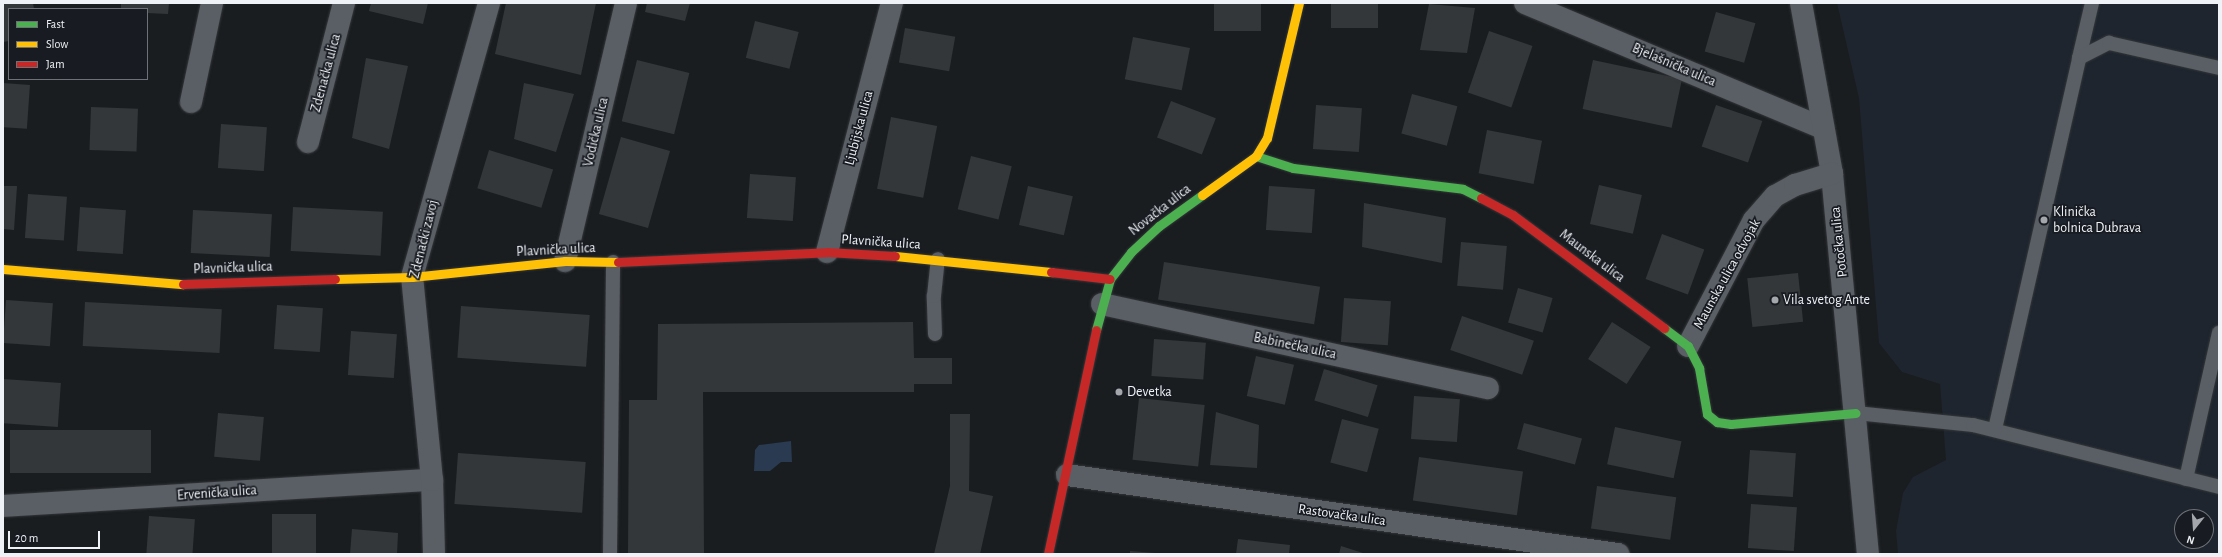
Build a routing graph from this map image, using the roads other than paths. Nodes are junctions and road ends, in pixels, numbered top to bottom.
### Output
1 (212, 3) edge
2 (344, 3) edge
3 (489, 3) edge
4 (626, 3) edge
5 (892, 3) edge
6 (1300, 3) edge
7 (1525, 3) edge
8 (1801, 3) edge
9 (2092, 3) edge
10 (2079, 58) junction
11 (2219, 68) edge
12 (191, 102) dead end
13 (1823, 128) junction
14 (308, 142) dead end
15 (1256, 156) junction
16 (1832, 174) junction
17 (827, 252) junction
18 (938, 259) junction
19 (565, 261) junction
20 (613, 262) junction
21 (3, 269) edge
22 (412, 278) junction
23 (1110, 279) junction
24 (1102, 304) junction
25 (2219, 333) edge
26 (935, 334) dead end
27 (1688, 346) junction
28 (1488, 388) dead end
29 (1856, 413) junction
30 (1995, 429) junction
31 (1067, 475) junction
32 (2186, 479) junction
33 (432, 480) junction
34 (2219, 487) edge
35 (3, 506) edge
36 (434, 554) edge
37 (610, 554) edge
38 (1048, 554) edge
39 (1618, 554) edge
40 (1868, 554) edge

1 - 12 street
2 - 14 street, Zdenačka ulica
3 - 22 street, Zdenački zavoj
4 - 19 street, Vodička ulica
5 - 17 street, Ljubijska ulica
6 - 15 street, Novačka ulica
7 - 13 street, Bjelašnička ulica
8 - 13 street, Potočka ulica
9 - 10 lane
10 - 11 lane
10 - 30 lane
13 - 16 street, Potočka ulica
15 - 23 street, Novačka ulica
15 - 27 street, Maunska ulica
16 - 27 street, Maunska ulica odvojak
16 - 29 street, Potočka ulica
17 - 18 street, Plavnička ulica
17 - 20 street, Plavnička ulica
18 - 23 street, Plavnička ulica
18 - 26 lane
19 - 20 street, Plavnička ulica
19 - 22 street, Plavnička ulica
20 - 37 lane
21 - 22 street, Plavnička ulica
22 - 33 street, Zdenački zavoj
23 - 24 street, Novačka ulica
24 - 28 street, Babinečka ulica
24 - 31 street, Novačka ulica
25 - 32 lane
27 - 29 street, Maunska ulica
29 - 30 lane
29 - 40 street, Potočka ulica
30 - 32 lane
31 - 38 street, Novačka ulica
31 - 39 street, Rastovačka ulica
32 - 34 lane
33 - 35 street, Ervenička ulica
33 - 36 street, Zdenački zavoj

